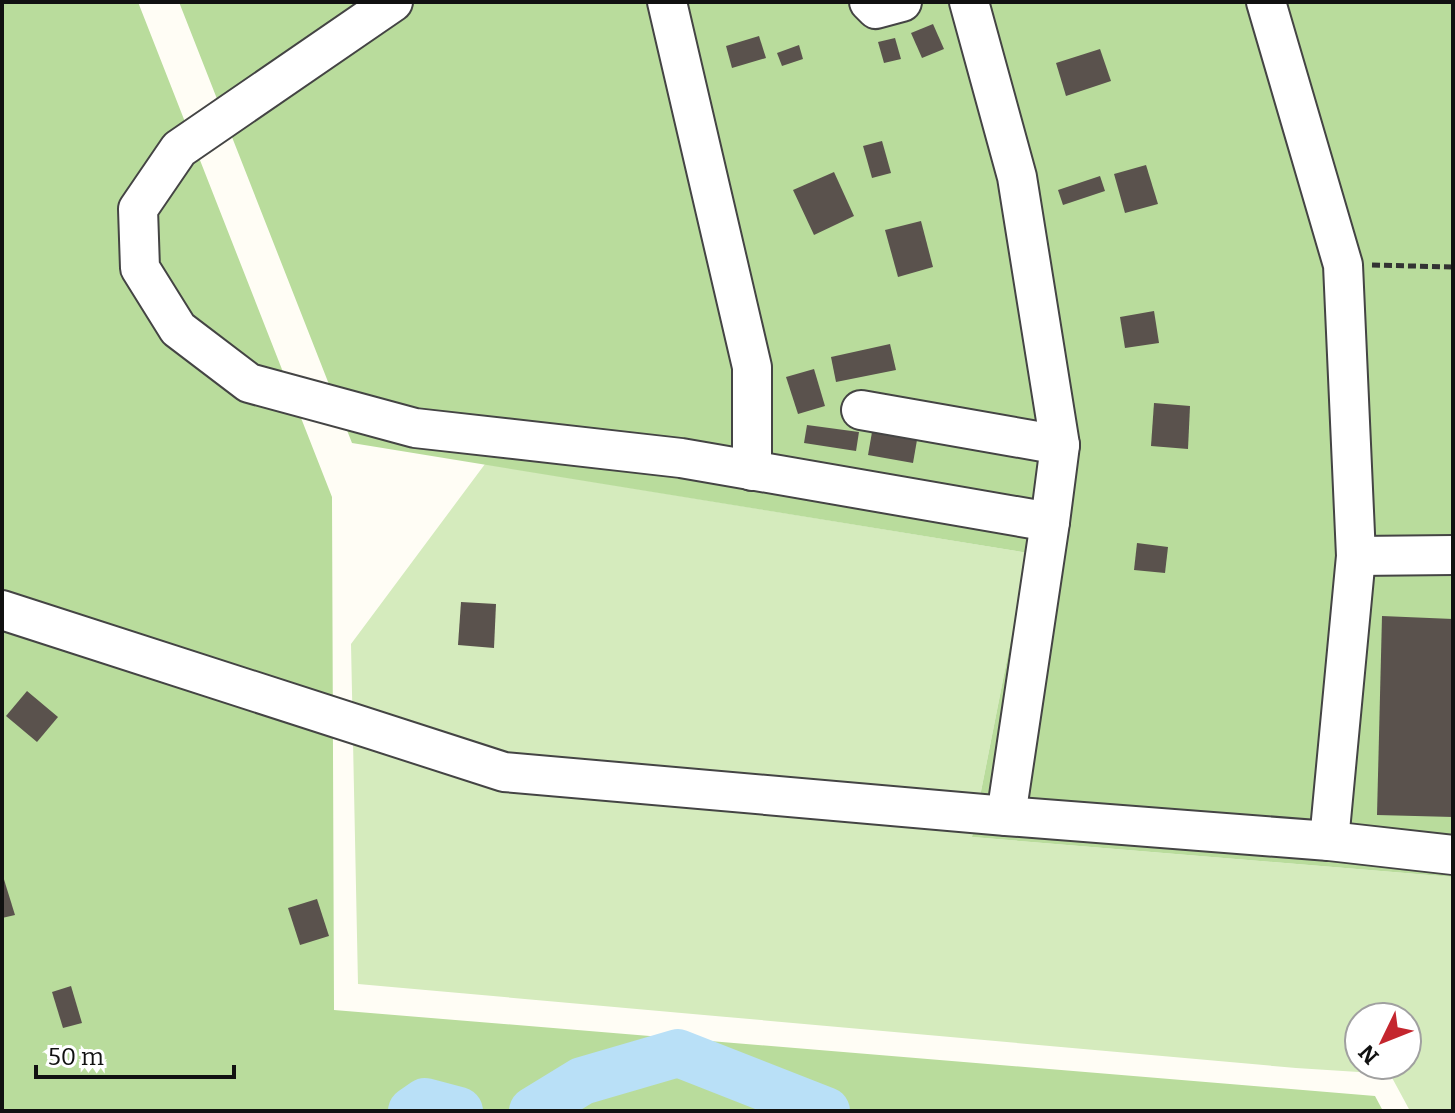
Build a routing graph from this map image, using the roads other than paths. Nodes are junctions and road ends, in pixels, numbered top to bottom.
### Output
1 (393, 2) edge
2 (667, 2) edge
3 (869, 2) edge
4 (902, 2) edge
5 (969, 2) edge
6 (1266, 2) edge
7 (861, 410) dead end
8 (1060, 445) junction
9 (752, 471) junction
10 (1050, 522) junction
11 (1453, 555) edge
12 (1356, 556) junction
13 (2, 610) edge
14 (1006, 816) junction
15 (1329, 841) junction
16 (1453, 855) edge

1 - 9 street
2 - 9 street
3 - 4 street
5 - 8 street
6 - 12 street
7 - 8 street
8 - 10 street
9 - 10 street
10 - 14 street
11 - 12 street
12 - 15 street
13 - 14 street
14 - 15 street
15 - 16 street

